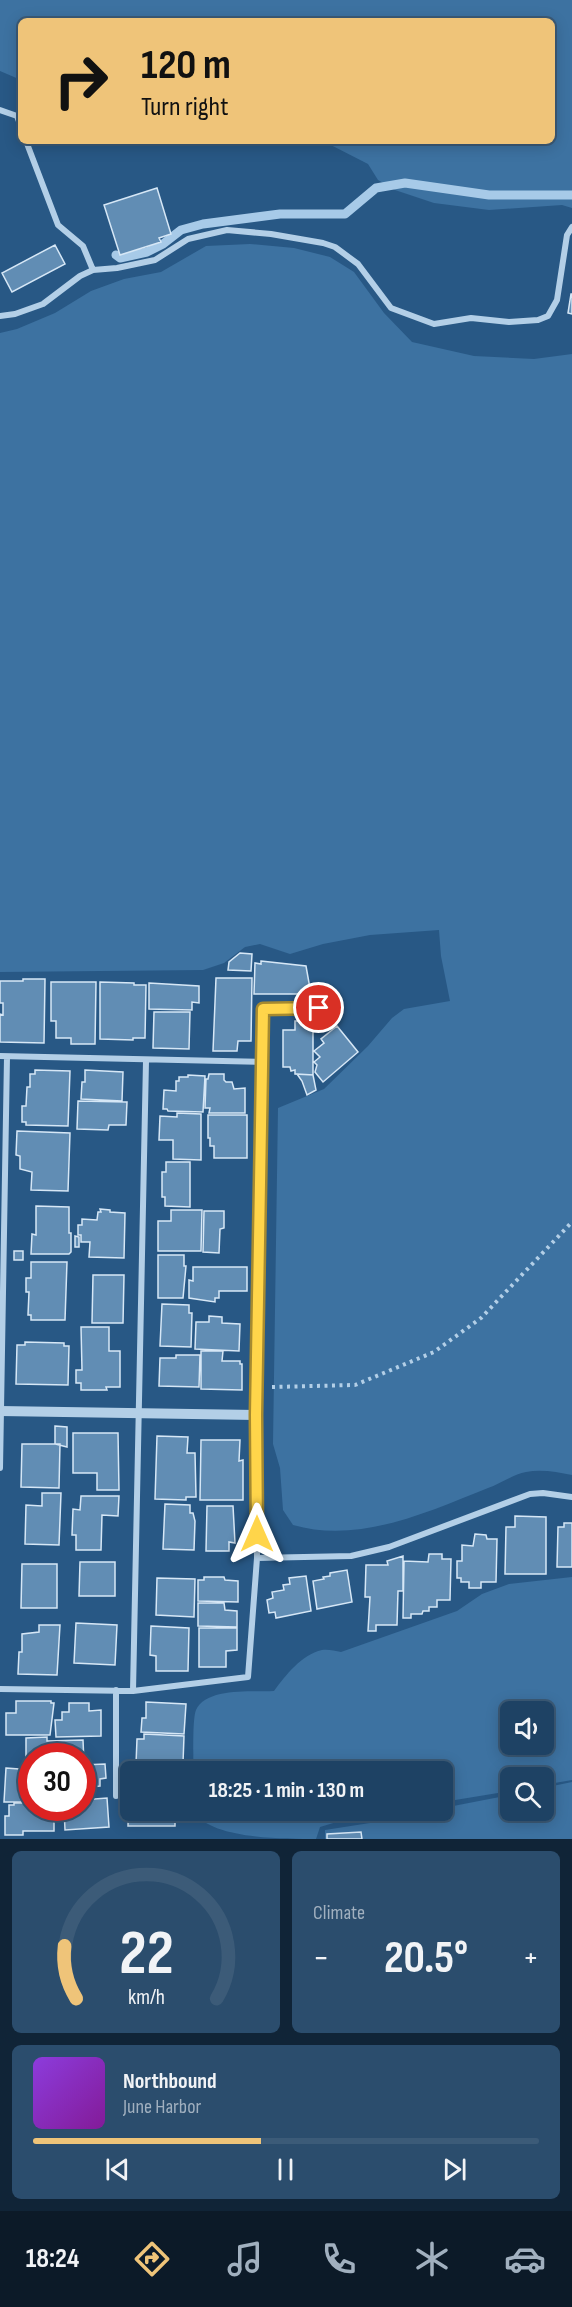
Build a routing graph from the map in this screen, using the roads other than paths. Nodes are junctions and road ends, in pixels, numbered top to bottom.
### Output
1 (0, 110) edge
2 (18, 119) edge
3 (27, 144) edge
4 (572, 226) edge
5 (93, 270) junction
6 (0, 316) edge
7 (319, 1008) dead end
8 (3, 1057) edge
9 (146, 1061) junction
10 (262, 1062) junction
11 (1, 1411) edge
12 (139, 1413) junction
13 (256, 1415) junction
14 (0, 1468) edge
15 (572, 1497) edge
16 (257, 1557) junction
17 (0, 1689) edge
18 (116, 1690) junction
19 (133, 1691) junction
20 (116, 1796) dead end

1 - 2 street
3 - 5 street
4 - 5 street
5 - 6 street
7 - 10 street
8 - 9 street
8 - 11 street
9 - 10 street
9 - 12 street
10 - 13 street
11 - 12 street
11 - 14 street
12 - 13 street
12 - 19 street
13 - 16 street
15 - 16 street
16 - 19 street
17 - 18 street
18 - 19 street
18 - 20 street

